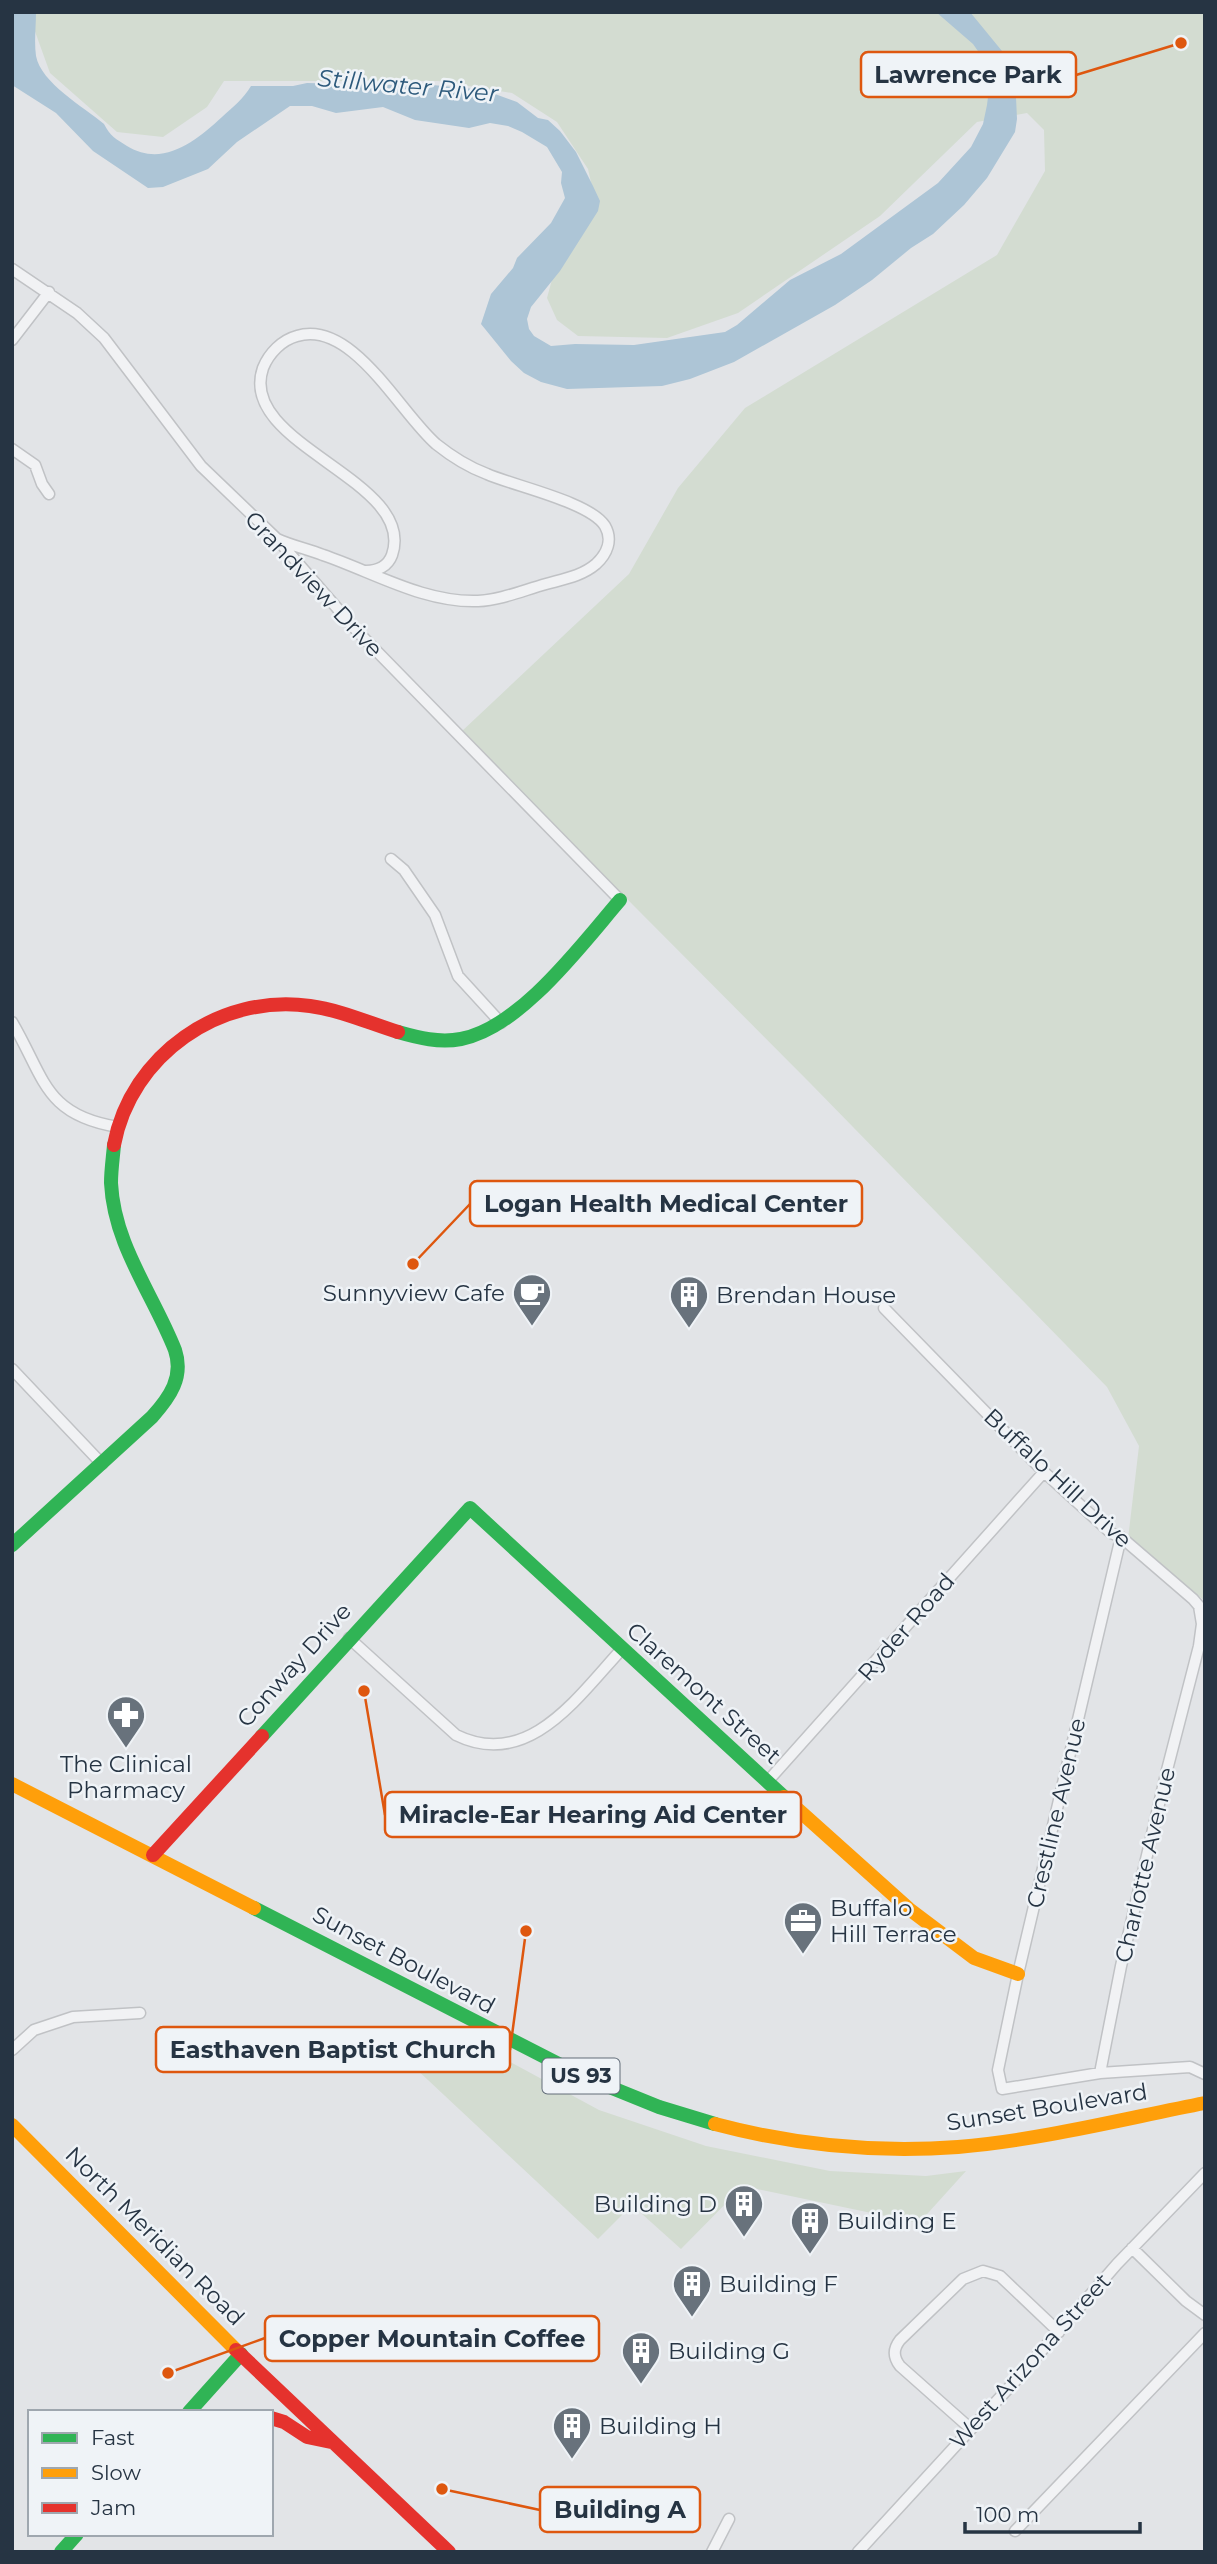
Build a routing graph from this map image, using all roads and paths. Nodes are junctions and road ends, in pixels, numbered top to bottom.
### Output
1 (12, 269) edge
2 (49, 292) junction
3 (12, 340) edge
4 (12, 449) edge
5 (49, 494) dead end
6 (277, 539) junction
7 (366, 571) junction
8 (391, 859) dead end
9 (620, 900) joint
10 (12, 1022) edge
11 (500, 1023) junction
12 (117, 1126) junction
13 (884, 1308) dead end
14 (12, 1370) edge
15 (102, 1464) junction
16 (1044, 1472) junction
17 (470, 1508) joint
18 (1121, 1537) junction
19 (12, 1545) edge
20 (349, 1638) junction
21 (622, 1649) junction
22 (1195, 1658) joint
23 (767, 1782) junction
24 (12, 1784) edge
25 (153, 1854) junction
26 (1018, 1974) junction
27 (140, 2012) dead end
28 (12, 2050) edge
29 (1100, 2073) junction
30 (1205, 2074) edge
31 (1205, 2103) edge
32 (12, 2125) edge
33 (1205, 2172) edge
34 (1132, 2248) junction
35 (1205, 2315) edge
36 (1059, 2332) junction
37 (1205, 2333) edge
38 (241, 2354) junction
39 (191, 2410) edge
40 (273, 2419) edge
41 (971, 2429) junction
42 (332, 2443) junction
43 (729, 2519) dead end
44 (1015, 2531) dead end
45 (75, 2536) edge
46 (61, 2552) edge
47 (449, 2552) edge
48 (712, 2552) edge
49 (858, 2552) edge

1 - 2 street, Grandview Drive
2 - 3 street
2 - 6 street, Grandview Drive
4 - 5 street
6 - 7 street
6 - 9 street, Grandview Drive
7 - 7 street
8 - 11 street
9 - 11 street
10 - 12 street
11 - 12 street
12 - 15 street
13 - 16 street, Buffalo Hill Drive
14 - 15 street
15 - 19 street
16 - 18 street, Buffalo Hill Drive
16 - 23 street, Ryder Road
17 - 20 street, Conway Drive
17 - 21 street, Claremont Street
18 - 22 street, Buffalo Hill Drive
18 - 26 street, Crestline Avenue
20 - 21 street
20 - 25 street, Conway Drive
21 - 23 street, Claremont Street
22 - 29 street, Charlotte Avenue
23 - 26 street, Claremont Street
24 - 25 street, Sunset Boulevard / US 93
25 - 31 street, Sunset Boulevard / US 93
26 - 29 street, Crestline Avenue
27 - 28 street
29 - 30 street
32 - 38 street, North Meridian Road
33 - 34 street, West Arizona Street
34 - 35 street
34 - 36 street, West Arizona Street
36 - 41 street, West Arizona Street
36 - 41 street
37 - 44 street
38 - 39 street
38 - 42 street, North Meridian Road
40 - 42 street
41 - 49 street, West Arizona Street
42 - 47 street, North Meridian Road
43 - 48 street
45 - 46 street

